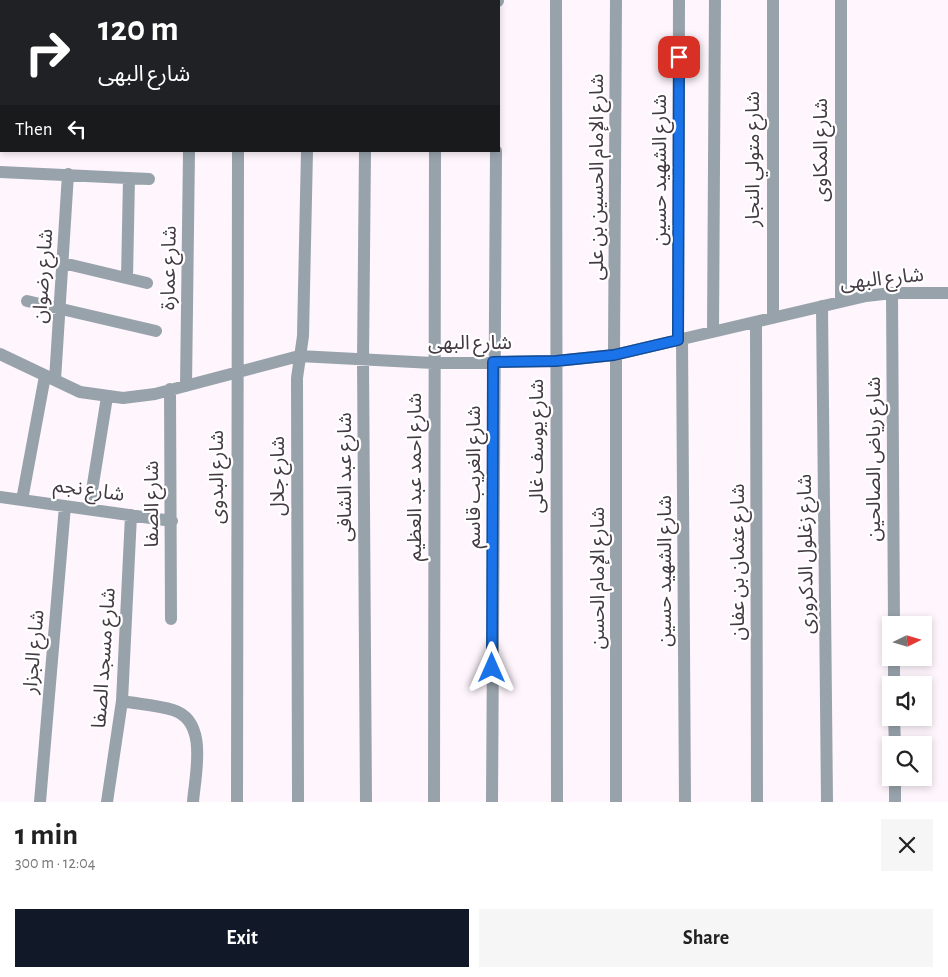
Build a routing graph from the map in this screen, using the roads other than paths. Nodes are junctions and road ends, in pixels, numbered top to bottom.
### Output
1 (556, 0) edge
2 (616, 0) edge
3 (680, 0) edge
4 (715, 0) edge
5 (773, 0) edge
6 (841, 0) edge
7 (189, 152) edge
8 (238, 152) edge
9 (306, 152) edge
10 (365, 152) edge
11 (435, 152) edge
12 (496, 152) edge
13 (0, 172) edge
14 (68, 174) junction
15 (129, 178) junction
16 (149, 179) dead end
17 (63, 263) junction
18 (127, 278) junction
19 (147, 283) dead end
20 (892, 293) junction
21 (948, 293) edge
22 (27, 301) dead end
23 (841, 301) junction
24 (822, 306) junction
25 (60, 309) junction
26 (773, 318) junction
27 (756, 322) junction
28 (156, 331) dead end
29 (713, 332) junction
30 (680, 340) junction
31 (0, 354) edge
32 (615, 355) junction
33 (299, 356) junction
34 (363, 360) junction
35 (556, 361) junction
36 (433, 362) junction
37 (493, 362) junction
38 (236, 372) junction
39 (50, 378) junction
40 (186, 386) junction
41 (170, 389) junction
42 (107, 398) junction
43 (0, 497) edge
44 (22, 500) junction
45 (65, 506) junction
46 (89, 509) junction
47 (131, 515) junction
48 (172, 521) junction
49 (894, 616) edge
50 (171, 619) dead end
51 (122, 701) junction
52 (895, 786) edge
53 (40, 802) edge
54 (107, 802) edge
55 (193, 802) edge
56 (237, 802) edge
57 (298, 802) edge
58 (366, 802) edge
59 (434, 802) edge
60 (492, 802) edge
61 (557, 802) edge
62 (616, 802) edge
63 (685, 802) edge
64 (757, 802) edge
65 (827, 802) edge
66 (895, 802) edge

1 - 35 street, شارع يوسف غالى
2 - 32 street, شارع الإمام الحسين بن على
3 - 30 street, شارع الشهيد حسين
4 - 29 street
5 - 26 street, شارع متولي النجار
6 - 23 street, شارع المكاوى
7 - 40 street, شارع عمارة
8 - 38 street, شارع البدوى
9 - 33 street, شارع جلال
10 - 34 street, شارع عبد الشافى
11 - 36 street, شارع احمد عبد العظيم
12 - 37 street, شارع الغريب قاسم
13 - 14 street
14 - 15 street
14 - 17 street, شارع رضوان
15 - 16 street
15 - 18 street
17 - 18 street
17 - 25 street, شارع رضوان
18 - 19 street
20 - 21 street, شارع البهى
20 - 23 street, شارع البهى
20 - 49 street, شارع رياض الصالحين
22 - 25 street
23 - 24 street, شارع البهى
24 - 26 street, شارع البهى
24 - 65 street, شارع زغلول الدكرورى
25 - 28 street
25 - 39 street, شارع رضوان
26 - 27 street, شارع البهى
27 - 29 street, شارع البهى
27 - 64 street, شارع عثمان بن عفان
29 - 30 street, شارع البهى
30 - 32 street, شارع البهى
30 - 63 street, شارع الشهيد حسين
31 - 39 street, شارع البهى
32 - 35 street, شارع البهى
32 - 62 street, شارع الإمام الحسن
33 - 34 street, شارع البهى
33 - 38 street, شارع البهى
33 - 57 street, شارع جلال
34 - 36 street, شارع البهى
34 - 58 street, شارع عبد الشافى
35 - 37 street, شارع البهى
35 - 61 street, شارع يوسف غالى
36 - 37 street, شارع البهى
36 - 59 street, شارع احمد عبد العظيم
37 - 60 street, شارع الغريب قاسم
38 - 40 street, شارع البهى
38 - 56 street, شارع البدوى
39 - 42 street, شارع البهى
39 - 44 street, شارع رضوان
40 - 41 street, شارع البهى
41 - 42 street, شارع البهى
41 - 48 street, شارع الصفا
42 - 46 street
43 - 44 street, شارع نجم
44 - 45 street, شارع نجم
45 - 46 street, شارع نجم
45 - 53 street, شارع الجزار
46 - 47 street, شارع نجم
47 - 48 street, شارع نجم
47 - 51 street, شارع مسجد الصفا
48 - 50 street, شارع الصفا
51 - 54 street, شارع مسجد الصفا
51 - 55 street
52 - 66 street

